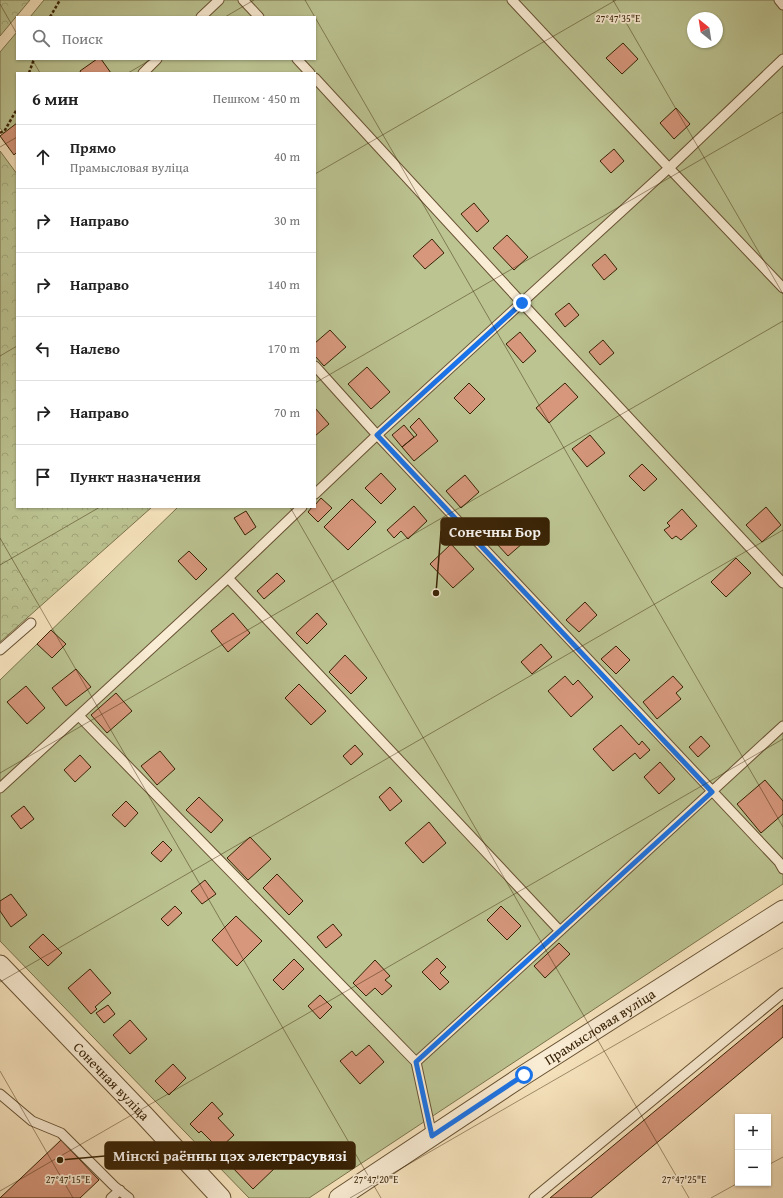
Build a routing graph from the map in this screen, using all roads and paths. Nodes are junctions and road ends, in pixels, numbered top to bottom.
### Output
1 (60, 0) edge
2 (219, 0) edge
3 (243, 0) edge
4 (512, 0) edge
5 (779, 0) edge
6 (783, 5) edge
7 (51, 16) edge
8 (202, 16) edge
9 (258, 16) edge
10 (783, 59) edge
11 (34, 60) edge
12 (156, 60) edge
13 (298, 60) edge
14 (29, 72) edge
15 (144, 72) edge
16 (309, 72) edge
17 (316, 79) edge
18 (16, 111) edge
19 (0, 133) edge
20 (669, 168) junction
21 (783, 288) edge
22 (522, 303) junction
23 (316, 367) edge
24 (377, 435) junction
25 (316, 493) edge
26 (301, 508) edge
27 (228, 578) junction
28 (783, 583) edge
29 (31, 623) dead end
30 (0, 650) edge
31 (79, 716) junction
32 (783, 726) edge
33 (0, 788) edge
34 (712, 792) junction
35 (783, 869) edge
36 (783, 910) edge
37 (560, 931) junction
38 (0, 966) edge
39 (783, 993) edge
40 (416, 1062) junction
41 (2, 1100) edge
42 (432, 1136) junction
43 (120, 1190) junction
44 (111, 1198) edge
45 (129, 1198) edge
46 (221, 1198) edge
47 (339, 1198) edge
48 (534, 1198) edge

1 - 7 path
2 - 8 lane
3 - 9 lane
4 - 20 lane
5 - 6 lane
10 - 20 lane
11 - 14 path
12 - 15 lane
13 - 16 lane
17 - 22 lane
18 - 19 path
20 - 21 lane
20 - 22 lane
22 - 24 lane
22 - 28 lane
23 - 24 lane
24 - 25 lane
24 - 34 lane
26 - 27 lane
27 - 31 lane
27 - 37 lane
29 - 30 lane
31 - 33 lane
31 - 40 lane
32 - 34 lane
34 - 35 lane
34 - 37 lane
36 - 42 street, Прамысловая вуліца
37 - 40 lane
38 - 46 street, Сонечная вуліца
39 - 48 lane
40 - 42 lane
41 - 43 lane
42 - 47 street, Прамысловая вуліца
43 - 44 lane
43 - 45 lane

